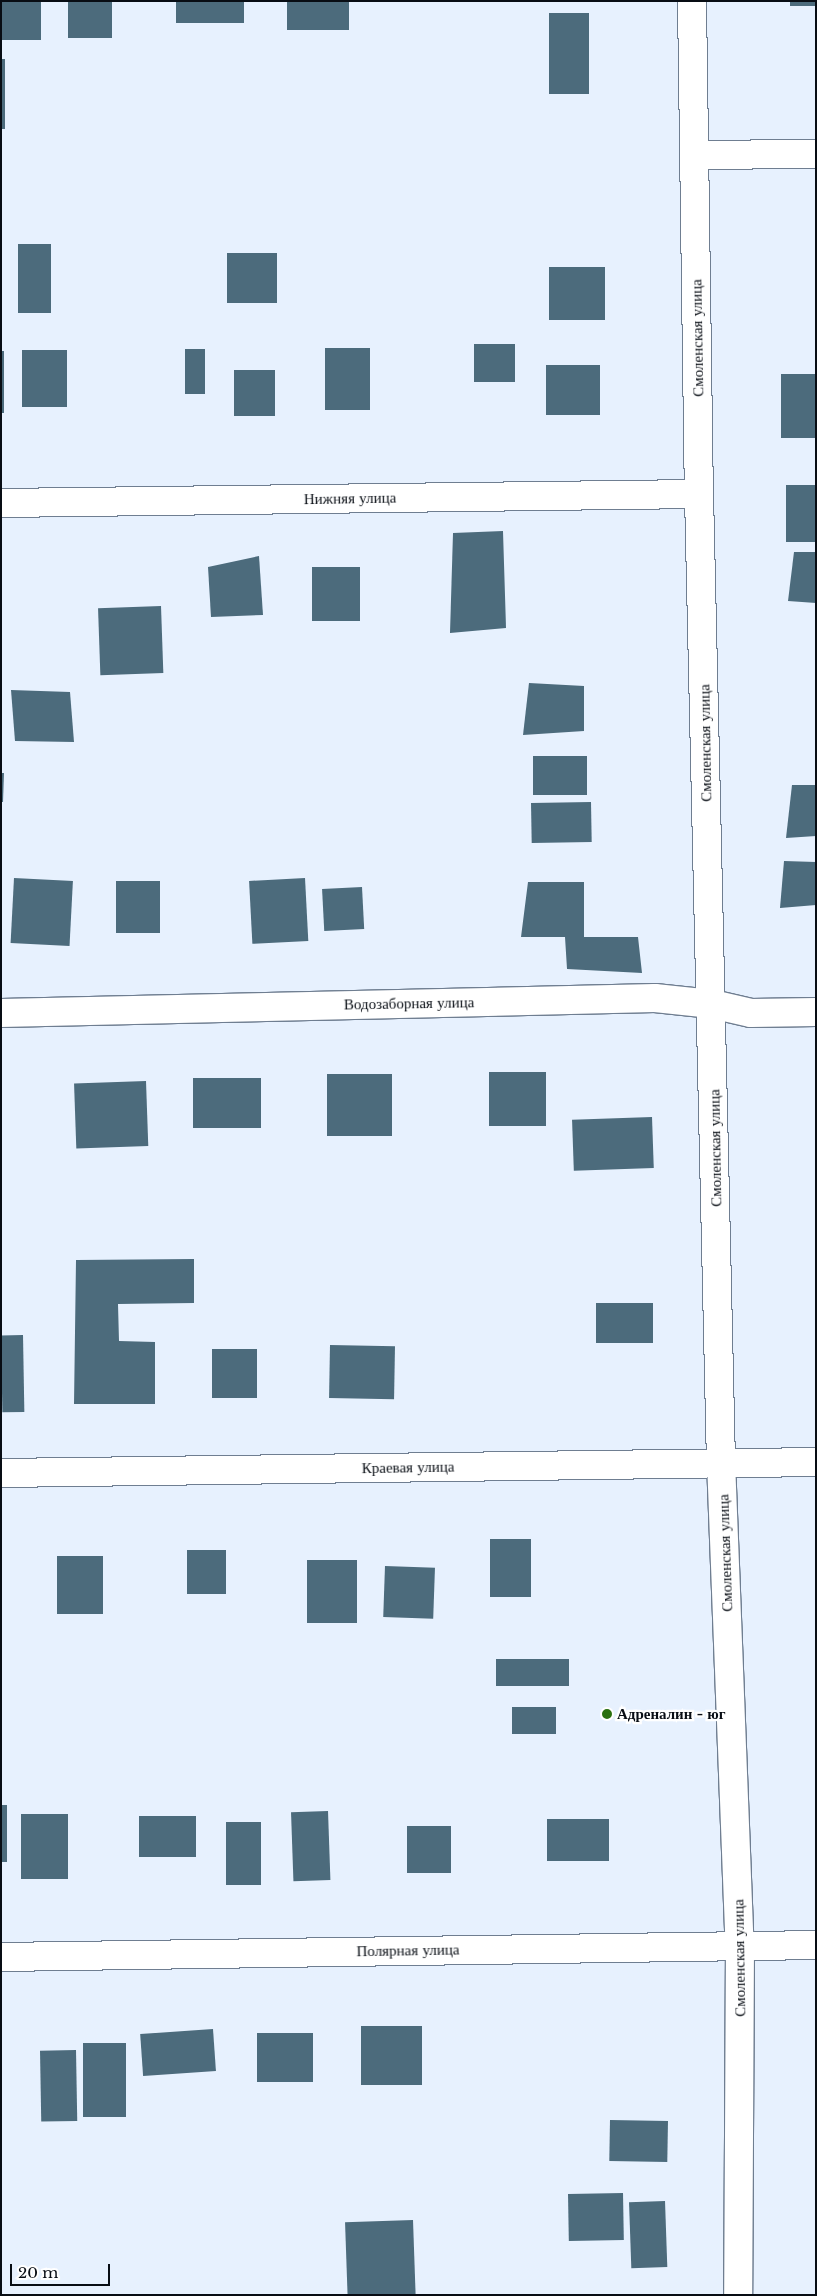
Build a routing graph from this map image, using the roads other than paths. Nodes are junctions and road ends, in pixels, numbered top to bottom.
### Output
1 (692, 1) edge
2 (816, 154) edge
3 (695, 155) junction
4 (698, 494) junction
5 (1, 503) edge
6 (712, 1004) junction
7 (816, 1012) edge
8 (1, 1013) edge
9 (721, 1461) junction
10 (816, 1462) edge
11 (1, 1473) edge
12 (816, 1944) edge
13 (740, 1945) junction
14 (1, 1957) edge
15 (738, 2295) edge

1 - 3 street, Смоленская улица
2 - 3 street
3 - 4 street, Смоленская улица
4 - 5 street, Нижняя улица
4 - 6 street, Смоленская улица
6 - 7 street, Водозаборная улица
6 - 8 street, Водозаборная улица
6 - 9 street, Смоленская улица
9 - 10 street, Краевая улица
9 - 11 street, Краевая улица
9 - 13 street, Смоленская улица
12 - 13 street, Полярная улица
13 - 14 street, Полярная улица
13 - 15 street, Смоленская улица

